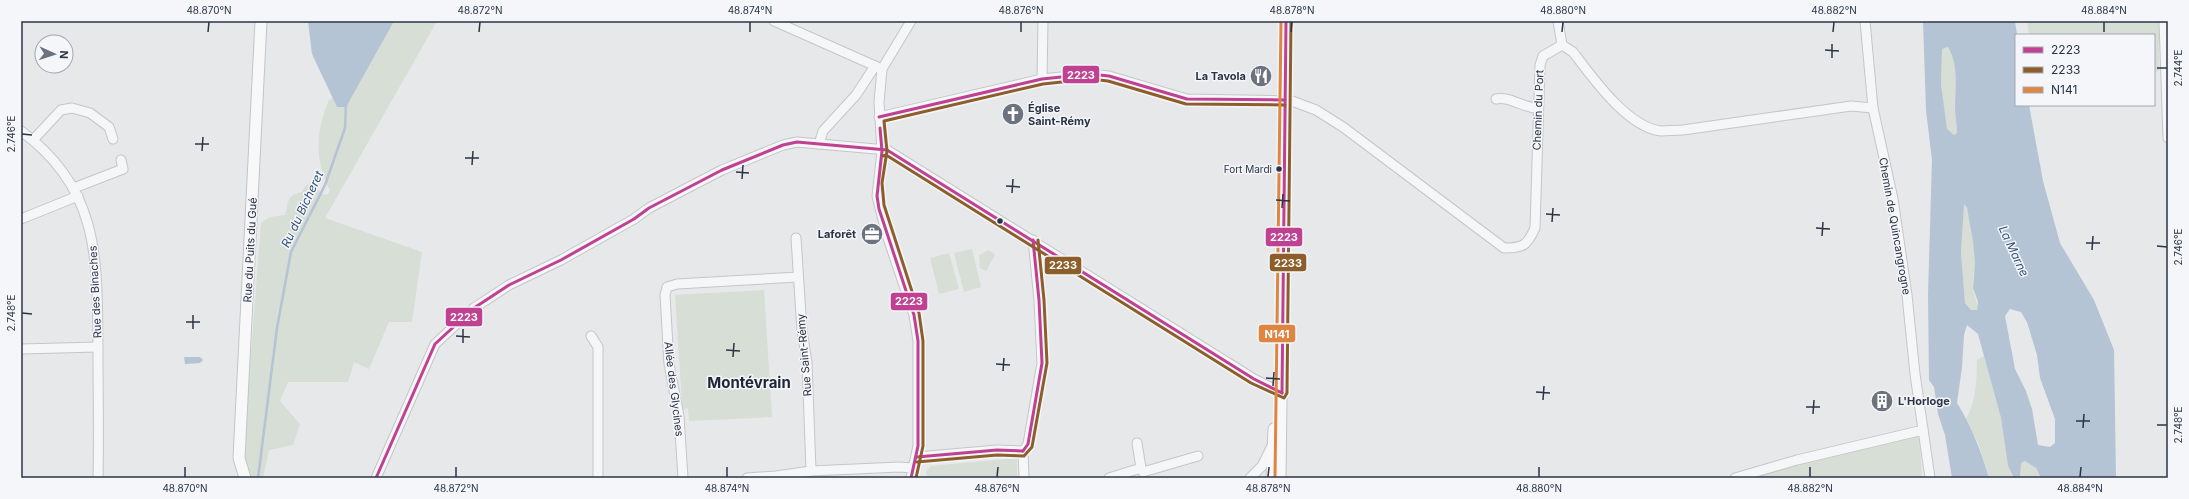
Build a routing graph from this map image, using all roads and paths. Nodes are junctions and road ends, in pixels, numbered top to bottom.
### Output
1 (261, 21) edge
2 (774, 21) edge
3 (911, 21) edge
4 (1043, 21) edge
5 (1286, 21) edge
6 (1558, 21) edge
7 (1865, 21) edge
8 (2164, 21) edge
9 (1562, 45) junction
10 (878, 67) junction
11 (1042, 79) junction
12 (1496, 99) dead end
13 (1285, 100) junction
14 (1537, 108) junction
15 (1873, 108) junction
16 (879, 117) junction
17 (21, 131) edge
18 (2168, 138) edge
19 (113, 139) dead end
20 (33, 140) junction
21 (819, 144) junction
22 (882, 151) junction
23 (121, 160) dead end
24 (76, 192) junction
25 (21, 219) edge
26 (796, 238) dead end
27 (1033, 240) junction
28 (798, 277) junction
29 (591, 336) dead end
30 (98, 347) junction
31 (21, 350) edge
32 (1279, 391) junction
33 (1923, 430) junction
34 (1137, 443) dead end
35 (1274, 443) junction
36 (1023, 451) junction
37 (1198, 456) dead end
38 (917, 457) junction
39 (913, 468) junction
40 (1141, 468) junction
41 (812, 471) junction
42 (98, 478) edge
43 (245, 478) edge
44 (376, 478) edge
45 (598, 478) edge
46 (683, 478) edge
47 (747, 478) edge
48 (911, 478) edge
49 (1024, 478) edge
50 (1109, 478) edge
51 (1250, 478) edge
52 (1272, 478) edge
53 (1280, 478) edge
54 (1741, 478) edge
55 (1930, 478) edge

1 - 43 main road, Rue du Puits du Gué
2 - 10 street
3 - 10 street
4 - 11 street
5 - 13 main road
6 - 9 street
7 - 15 street, Chemin de Quincangrogne
8 - 18 street
9 - 14 street, Chemin du Port
9 - 15 street
10 - 16 street
10 - 21 street
11 - 13 street
11 - 16 street
12 - 14 street
13 - 14 street, Chemin du Port
13 - 32 main road
15 - 33 street, Chemin de Quincangrogne
16 - 22 street
17 - 20 street, Rue des Binaches
19 - 20 street
20 - 24 street, Rue des Binaches
21 - 22 street
21 - 44 street
22 - 27 street
22 - 38 street
23 - 24 street
24 - 25 street
24 - 30 street, Rue des Binaches
26 - 28 street, Rue Saint-Rémy
27 - 32 street
27 - 36 street
28 - 41 street, Rue Saint-Rémy
28 - 46 street, Allée des Glycines
29 - 45 street
30 - 31 street
30 - 42 street, Rue des Binaches
32 - 35 main road
32 - 53 main road
33 - 54 street
33 - 55 street, Chemin de Quincangrogne
34 - 40 street
35 - 51 street
35 - 52 main road
36 - 38 street
36 - 49 street
37 - 40 street
38 - 39 street
39 - 41 street
39 - 48 street
40 - 50 street
41 - 47 street

